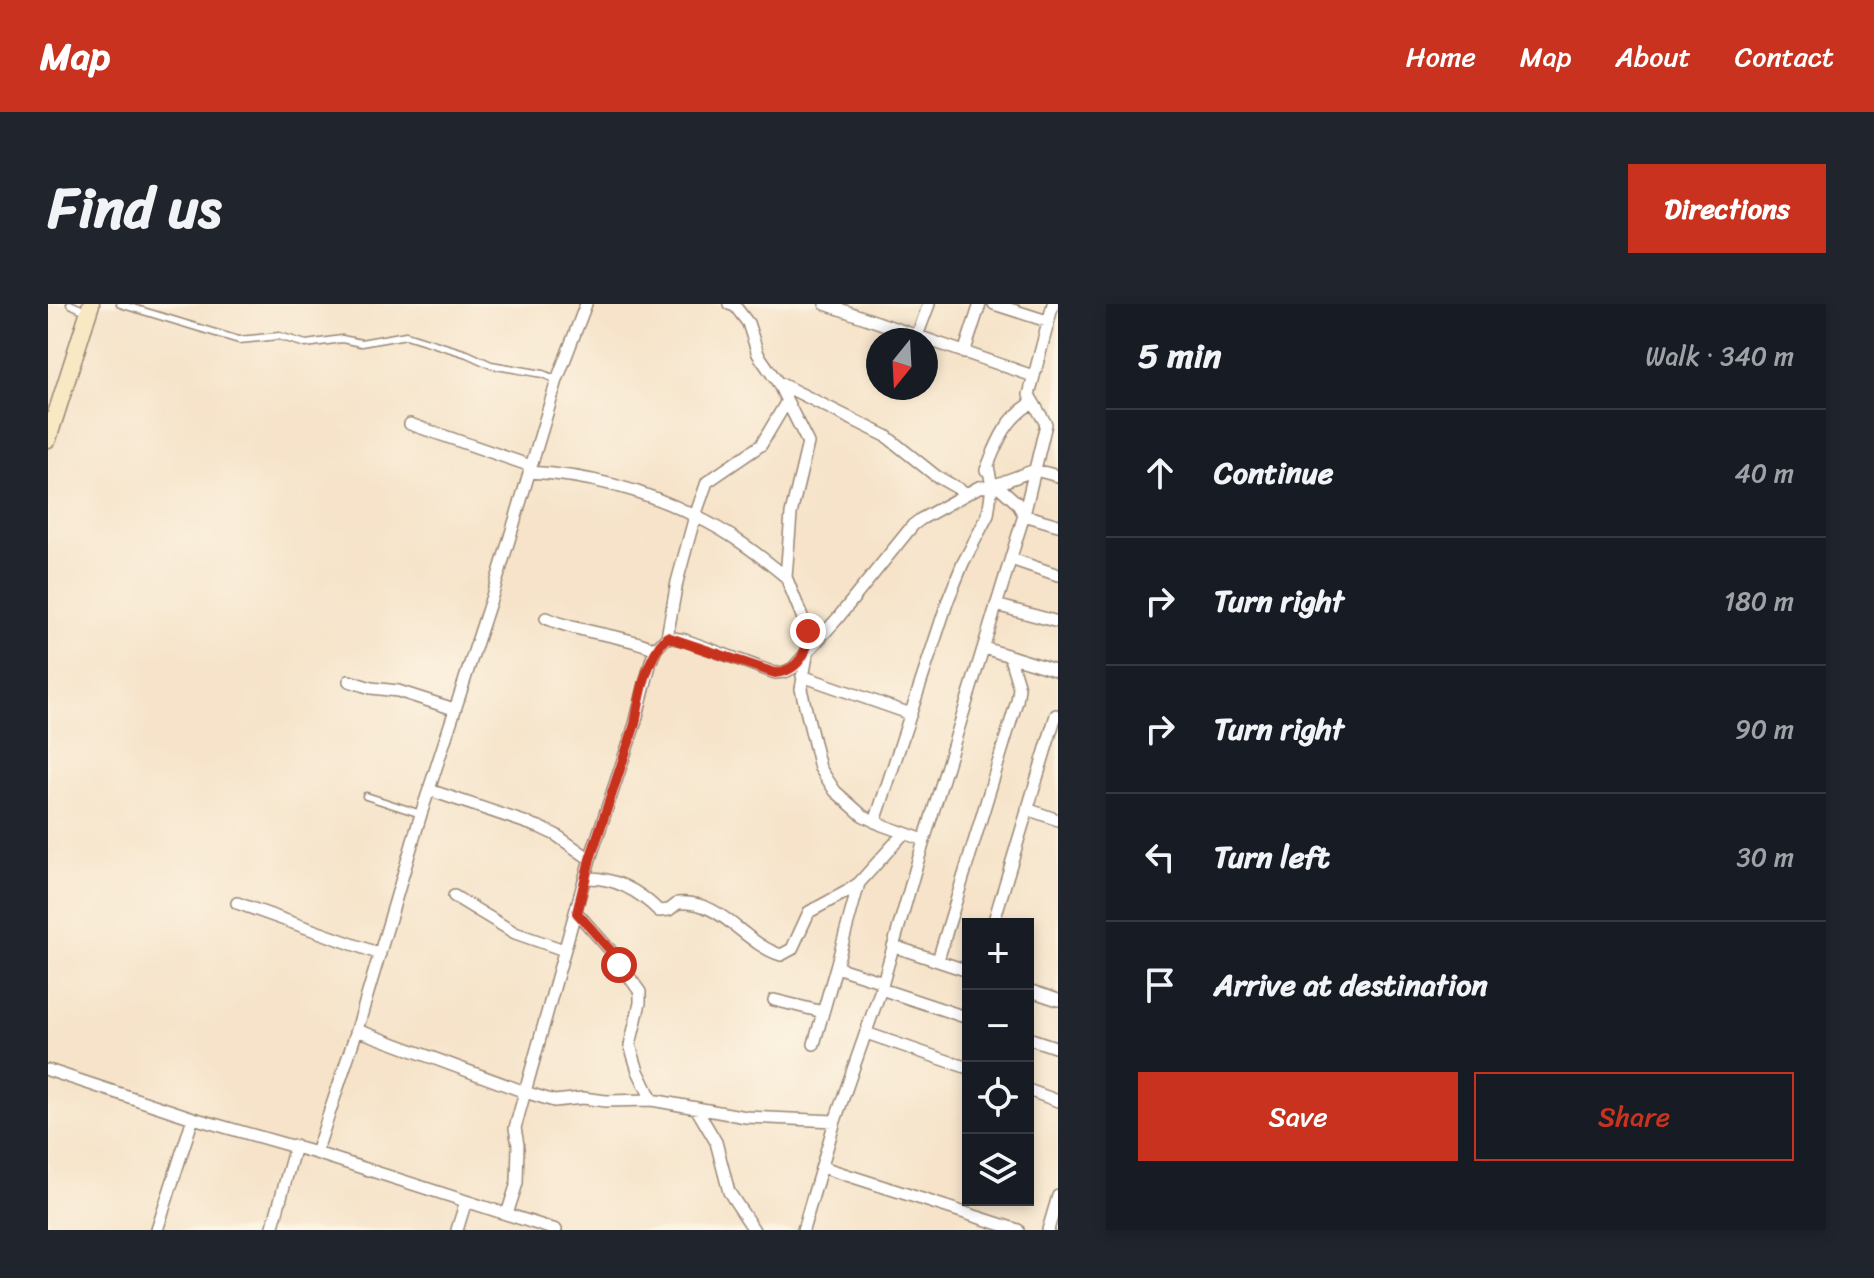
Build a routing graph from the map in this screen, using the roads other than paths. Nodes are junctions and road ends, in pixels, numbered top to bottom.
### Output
1 (70, 304) edge
2 (120, 304) edge
3 (586, 304) edge
4 (729, 304) edge
5 (825, 304) edge
6 (929, 304) edge
7 (980, 304) edge
8 (994, 304) edge
9 (1053, 304) edge
10 (90, 308) edge
11 (1047, 321) junction
12 (894, 328) edge
13 (920, 328) edge
14 (938, 344) edge
15 (964, 353) junction
16 (1033, 376) junction
17 (557, 380) junction
18 (778, 383) junction
19 (787, 401) junction
20 (1032, 403) junction
21 (410, 424) dead end
22 (1052, 426) edge
23 (48, 439) edge
24 (530, 469) junction
25 (1035, 470) junction
26 (1058, 476) edge
27 (989, 485) junction
28 (966, 493) junction
29 (1024, 515) junction
30 (695, 516) junction
31 (1058, 525) edge
32 (1011, 559) junction
33 (1058, 575) edge
34 (786, 577) junction
35 (996, 605) junction
36 (546, 618) dead end
37 (1058, 622) edge
38 (667, 637) junction
39 (984, 648) junction
40 (656, 649) junction
41 (808, 650) junction
42 (1010, 658) junction
43 (1058, 671) edge
44 (775, 673) junction
45 (802, 678) junction
46 (349, 681) dead end
47 (454, 709) junction
48 (1057, 713) edge
49 (911, 714) junction
50 (1043, 756) junction
51 (1057, 761) edge
52 (429, 790) junction
53 (366, 796) dead end
54 (1027, 809) junction
55 (421, 814) junction
56 (1058, 820) edge
57 (875, 822) junction
58 (904, 833) junction
59 (924, 840) junction
60 (590, 859) junction
61 (586, 878) junction
62 (859, 883) junction
63 (454, 896) dead end
64 (237, 903) dead end
65 (577, 913) junction
66 (995, 918) edge
67 (893, 946) junction
68 (564, 950) junction
69 (380, 954) junction
70 (938, 960) junction
71 (836, 967) junction
72 (962, 969) edge
73 (882, 986) junction
74 (1034, 992) edge
75 (774, 1000) dead end
76 (1058, 1000) edge
77 (823, 1012) junction
78 (962, 1016) edge
79 (357, 1030) junction
80 (866, 1033) junction
81 (1034, 1040) edge
82 (814, 1044) dead end
83 (1058, 1048) edge
84 (962, 1066) edge
85 (48, 1070) edge
86 (525, 1092) junction
87 (1034, 1092) edge
88 (652, 1100) junction
89 (1058, 1101) edge
90 (696, 1108) junction
91 (193, 1118) junction
92 (835, 1121) junction
93 (295, 1146) junction
94 (316, 1153) junction
95 (822, 1167) junction
96 (1058, 1196) edge
97 (466, 1201) junction
98 (507, 1214) junction
99 (157, 1230) edge
100 (272, 1230) edge
101 (457, 1230) edge
102 (556, 1230) edge
103 (754, 1230) edge
104 (803, 1230) edge
105 (1018, 1230) edge
106 (1048, 1230) edge

1 - 10 lane
2 - 17 lane
3 - 17 street
4 - 18 street
5 - 12 street
6 - 13 street
7 - 15 street
8 - 11 street
9 - 11 street
10 - 23 main road
11 - 16 street
14 - 15 street
15 - 16 street
16 - 20 street
17 - 24 street
18 - 19 street
18 - 28 street
19 - 30 street
19 - 34 street
20 - 22 street
20 - 27 street
21 - 24 street
22 - 25 street
24 - 30 street
24 - 47 street
25 - 26 street
25 - 27 street
25 - 29 street
27 - 28 street
27 - 29 street
27 - 49 street
28 - 41 street
29 - 31 street
29 - 32 street
30 - 34 street
30 - 38 street
32 - 33 street
32 - 35 street
34 - 41 street
35 - 37 street
35 - 39 street
36 - 40 street
38 - 40 street
38 - 44 street
39 - 42 street
39 - 59 street
40 - 60 street
41 - 44 street
41 - 45 street
42 - 43 street
42 - 70 street
44 - 45 street
45 - 49 street
45 - 57 street
46 - 47 street
47 - 52 street
48 - 50 street
49 - 57 street
50 - 51 street
50 - 54 street
52 - 55 street
52 - 60 street
53 - 55 lane
54 - 56 street
54 - 66 street
55 - 69 street
57 - 58 street
58 - 59 street
58 - 62 street
59 - 67 street
60 - 61 street
61 - 62 street
61 - 65 street
62 - 71 street
63 - 68 street
64 - 69 street
65 - 68 street
65 - 88 street
67 - 70 street
67 - 73 street
68 - 86 street
69 - 79 street
70 - 72 street
71 - 73 street
71 - 77 street
73 - 78 street
73 - 80 street
74 - 76 street
75 - 77 street
77 - 82 street
79 - 86 street
79 - 94 street
80 - 84 street
80 - 92 street
81 - 83 street
85 - 91 street
86 - 88 street
86 - 98 street
87 - 89 street
88 - 90 street
90 - 92 street
90 - 103 street
91 - 93 street
91 - 99 street
92 - 95 street
93 - 94 street
93 - 100 street
94 - 97 street
95 - 104 street
95 - 105 street
96 - 106 street
97 - 98 street
97 - 101 street
98 - 102 street

